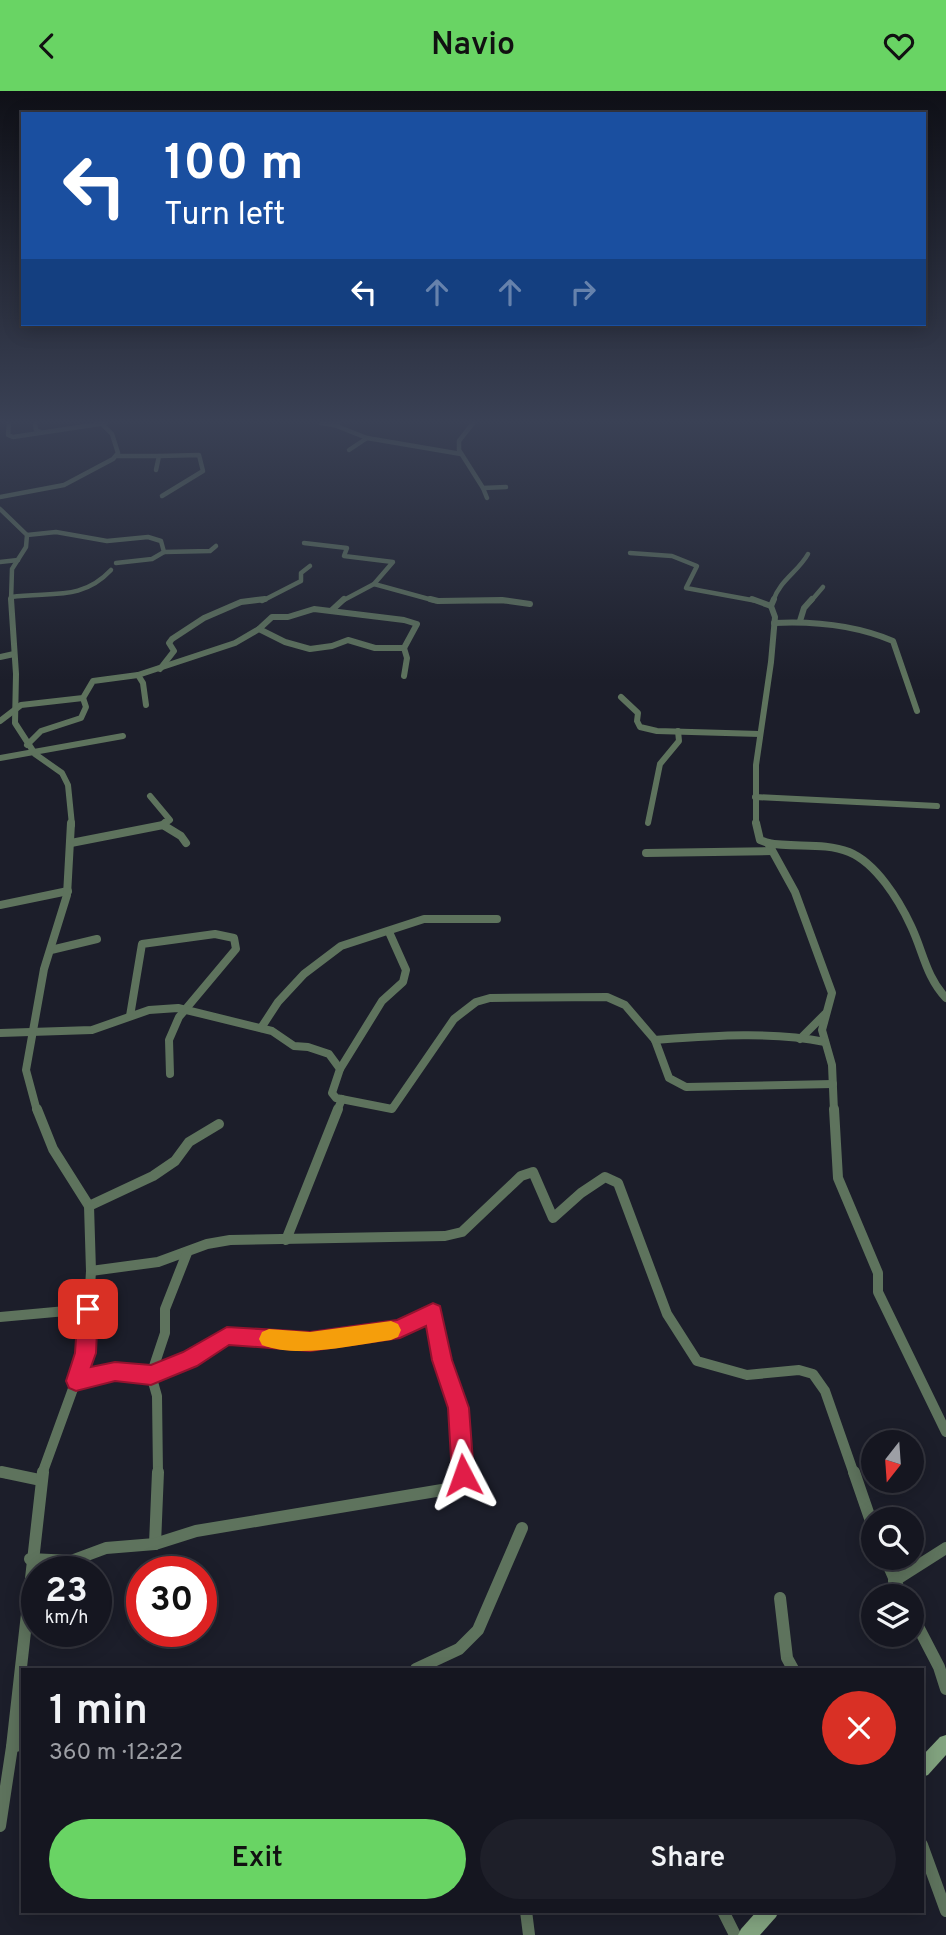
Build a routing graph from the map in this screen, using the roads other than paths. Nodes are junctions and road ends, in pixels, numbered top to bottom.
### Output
1 (0, 509) edge
2 (27, 535) junction
3 (303, 543) dead end
4 (216, 546) dead end
5 (164, 552) junction
6 (630, 553) dead end
7 (808, 554) dead end
8 (18, 560) junction
9 (0, 562) edge
10 (116, 562) dead end
11 (310, 566) dead end
12 (111, 570) dead end
13 (374, 584) junction
14 (823, 587) dead end
15 (11, 597) junction
16 (530, 604) dead end
17 (771, 606) junction
18 (332, 610) junction
19 (800, 621) junction
20 (774, 623) junction
21 (259, 629) junction
22 (404, 648) junction
23 (14, 654) junction
24 (0, 657) edge
25 (158, 671) junction
26 (138, 675) junction
27 (404, 676) dead end
28 (621, 697) dead end
29 (83, 698) junction
30 (146, 705) dead end
31 (14, 708) junction
32 (917, 711) dead end
33 (0, 721) edge
34 (678, 731) junction
35 (760, 734) junction
36 (123, 736) dead end
37 (29, 748) junction
38 (0, 758) edge
39 (150, 796) dead end
40 (755, 797) junction
41 (937, 806) dead end
42 (648, 823) dead end
43 (163, 825) junction
44 (71, 843) junction
45 (186, 843) dead end
46 (770, 847) junction
47 (646, 853) dead end
48 (68, 891) junction
49 (0, 905) edge
50 (498, 919) dead end
51 (389, 932) junction
52 (97, 939) dead end
53 (51, 950) junction
54 (946, 998) edge
55 (184, 1009) junction
56 (827, 1013) junction
57 (130, 1016) junction
58 (261, 1028) junction
59 (33, 1030) junction
60 (0, 1033) edge
61 (800, 1039) junction
62 (655, 1040) junction
63 (825, 1042) junction
64 (340, 1069) junction
65 (170, 1074) dead end
66 (833, 1083) junction
67 (342, 1099) junction
68 (219, 1124) dead end
69 (89, 1206) junction
70 (286, 1240) junction
71 (187, 1253) junction
72 (91, 1271) junction
73 (88, 1309) junction
74 (0, 1317) edge
75 (151, 1375) junction
76 (76, 1381) junction
77 (946, 1432) edge
78 (0, 1472) edge
79 (40, 1480) junction
80 (866, 1507) edge
81 (522, 1528) dead end
82 (155, 1544) junction
83 (946, 1548) edge
84 (30, 1556) edge
85 (84, 1556) edge
86 (890, 1570) edge
87 (894, 1581) junction
88 (896, 1584) edge
89 (780, 1598) dead end
90 (924, 1638) edge
91 (24, 1647) edge
92 (22, 1668) edge
93 (418, 1668) edge
94 (793, 1668) edge
95 (21, 1688) edge
96 (946, 1689) edge
97 (946, 1743) edge
98 (17, 1746) edge
99 (924, 1767) edge
100 (0, 1826) edge
101 (924, 1850) edge
102 (946, 1911) edge
103 (526, 1913) edge
104 (724, 1913) edge
105 (768, 1913) edge
106 (529, 1935) edge
107 (735, 1935) edge
108 (747, 1935) edge

1 - 2 street
2 - 5 street
2 - 8 street
3 - 13 street
4 - 5 street
5 - 10 street
6 - 17 street
7 - 17 street
8 - 9 street
8 - 15 street
11 - 25 street
12 - 15 street
13 - 16 street
13 - 18 street
14 - 19 street
15 - 23 street
17 - 20 street
18 - 21 street
18 - 22 street
19 - 20 street
19 - 32 street
20 - 35 street
21 - 22 street
21 - 25 street
22 - 27 street
23 - 24 street
23 - 31 street
25 - 26 street
26 - 29 street
26 - 30 street
28 - 34 street
29 - 31 street
29 - 37 street
31 - 33 street
31 - 37 street
34 - 35 street
34 - 42 street
35 - 40 street
36 - 37 street
37 - 38 street
37 - 44 street
39 - 43 street
40 - 41 street
40 - 46 street
43 - 44 street
43 - 45 street
44 - 48 street
46 - 47 street
46 - 54 street
46 - 56 street
48 - 49 street
48 - 53 street
50 - 51 street
51 - 58 street
51 - 64 street
52 - 53 street
53 - 59 street
55 - 57 street
55 - 57 street
55 - 58 street
55 - 65 street
56 - 61 street
56 - 63 street
57 - 59 street
58 - 64 street
59 - 60 street
59 - 69 street
61 - 62 street
61 - 63 street
62 - 66 street
62 - 67 street
63 - 66 street
64 - 67 street
66 - 77 street
67 - 70 street
68 - 69 street
69 - 72 street
70 - 71 street
70 - 80 street
71 - 72 street
71 - 75 street
72 - 73 street
73 - 74 street
73 - 76 street
75 - 76 street
75 - 82 street
75 - 82 street
76 - 79 street
78 - 79 street
79 - 84 street
81 - 93 street
82 - 85 street
83 - 87 street
86 - 87 street
87 - 88 street
89 - 94 street
90 - 96 street
91 - 92 street
95 - 98 street
97 - 99 street
98 - 100 street
101 - 102 street
103 - 106 street
104 - 107 street
105 - 108 street

